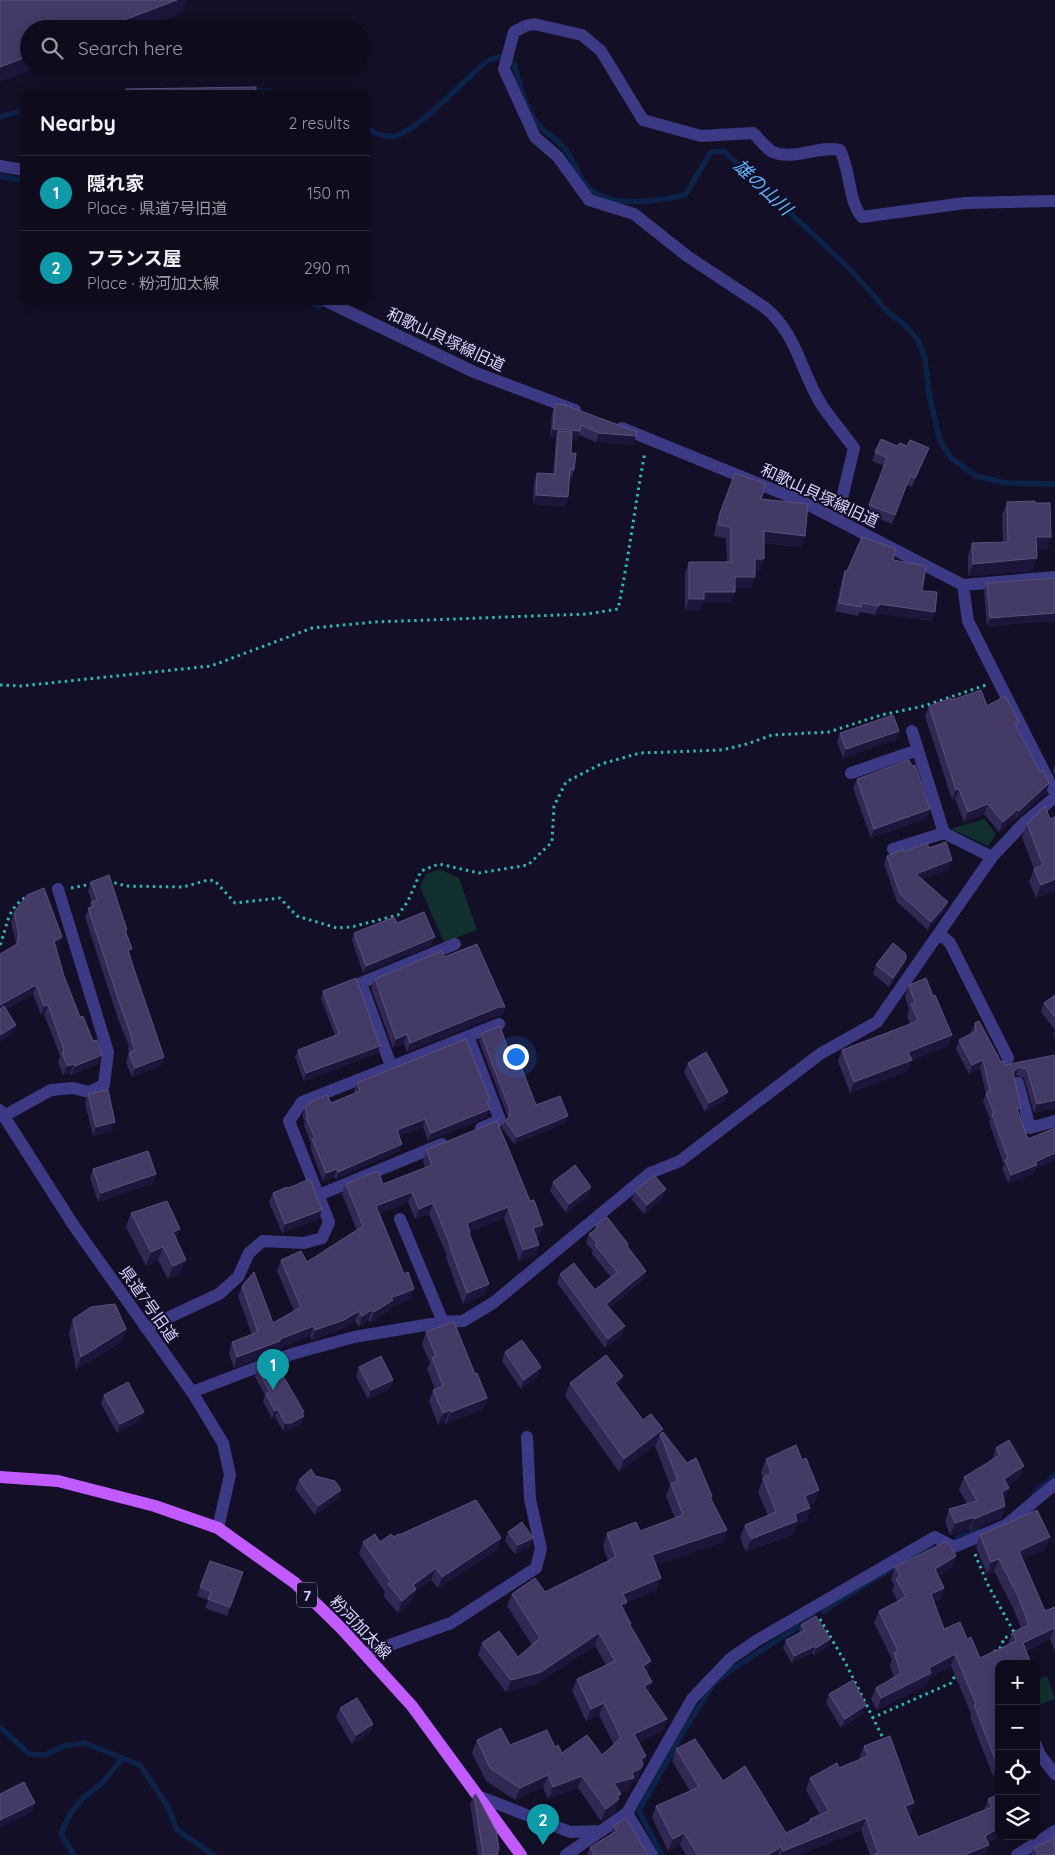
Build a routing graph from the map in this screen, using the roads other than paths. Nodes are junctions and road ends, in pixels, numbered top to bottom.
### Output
1 (0, 166) edge
2 (20, 169) edge
3 (1055, 201) edge
4 (334, 305) edge
5 (584, 414) edge
6 (612, 424) edge
7 (837, 519) junction
8 (1055, 577) edge
9 (964, 585) junction
10 (912, 731) dead end
11 (918, 750) junction
12 (851, 774) dead end
13 (1055, 793) edge
14 (1055, 797) edge
15 (944, 833) junction
16 (893, 849) dead end
17 (992, 857) junction
18 (58, 889) road end
19 (939, 932) junction
20 (455, 944) dead end
21 (498, 1024) dead end
22 (468, 1036) junction
23 (1008, 1058) dead end
24 (391, 1066) junction
25 (1018, 1083) edge
26 (2, 1113) edge
27 (1055, 1121) edge
28 (473, 1132) edge
29 (454, 1139) edge
30 (319, 1195) junction
31 (400, 1219) dead end
32 (444, 1322) junction
33 (146, 1328) junction
34 (192, 1392) junction
35 (527, 1437) dead end
36 (0, 1477) edge
37 (1055, 1484) edge
38 (218, 1528) junction
39 (365, 1654) junction
40 (1038, 1750) edge
41 (1055, 1772) edge
42 (478, 1796) junction
43 (627, 1813) junction
44 (602, 1831) junction
45 (1055, 1832) edge
46 (521, 1855) edge
47 (566, 1855) edge
48 (652, 1855) edge
49 (1017, 1855) edge

1 - 2 street
3 - 7 street
4 - 5 street, 和歌山貝塚線旧道
6 - 7 street, 和歌山貝塚線旧道
7 - 9 street, 和歌山貝塚線旧道
8 - 9 street
9 - 13 street
10 - 11 street
11 - 12 street
11 - 15 street
14 - 17 street
15 - 16 street
15 - 17 street
17 - 19 street
18 - 26 street
19 - 23 street
19 - 32 street
20 - 24 street
21 - 22 street
22 - 24 street
22 - 28 street
24 - 30 street
25 - 27 street
26 - 33 street, 県道7号旧道
29 - 30 street
30 - 33 street
31 - 32 street
32 - 34 street
33 - 34 street, 県道7号旧道
34 - 38 street, 県道7号旧道
35 - 39 street
36 - 38 main road, 粉河加太線 / 7
37 - 43 street
38 - 39 main road, 粉河加太線 / 7
39 - 42 main road, 粉河加太線 / 7
40 - 41 street
42 - 44 street
42 - 46 main road, 粉河加太線 / 7
43 - 44 street
43 - 48 street
44 - 47 street
45 - 49 street

